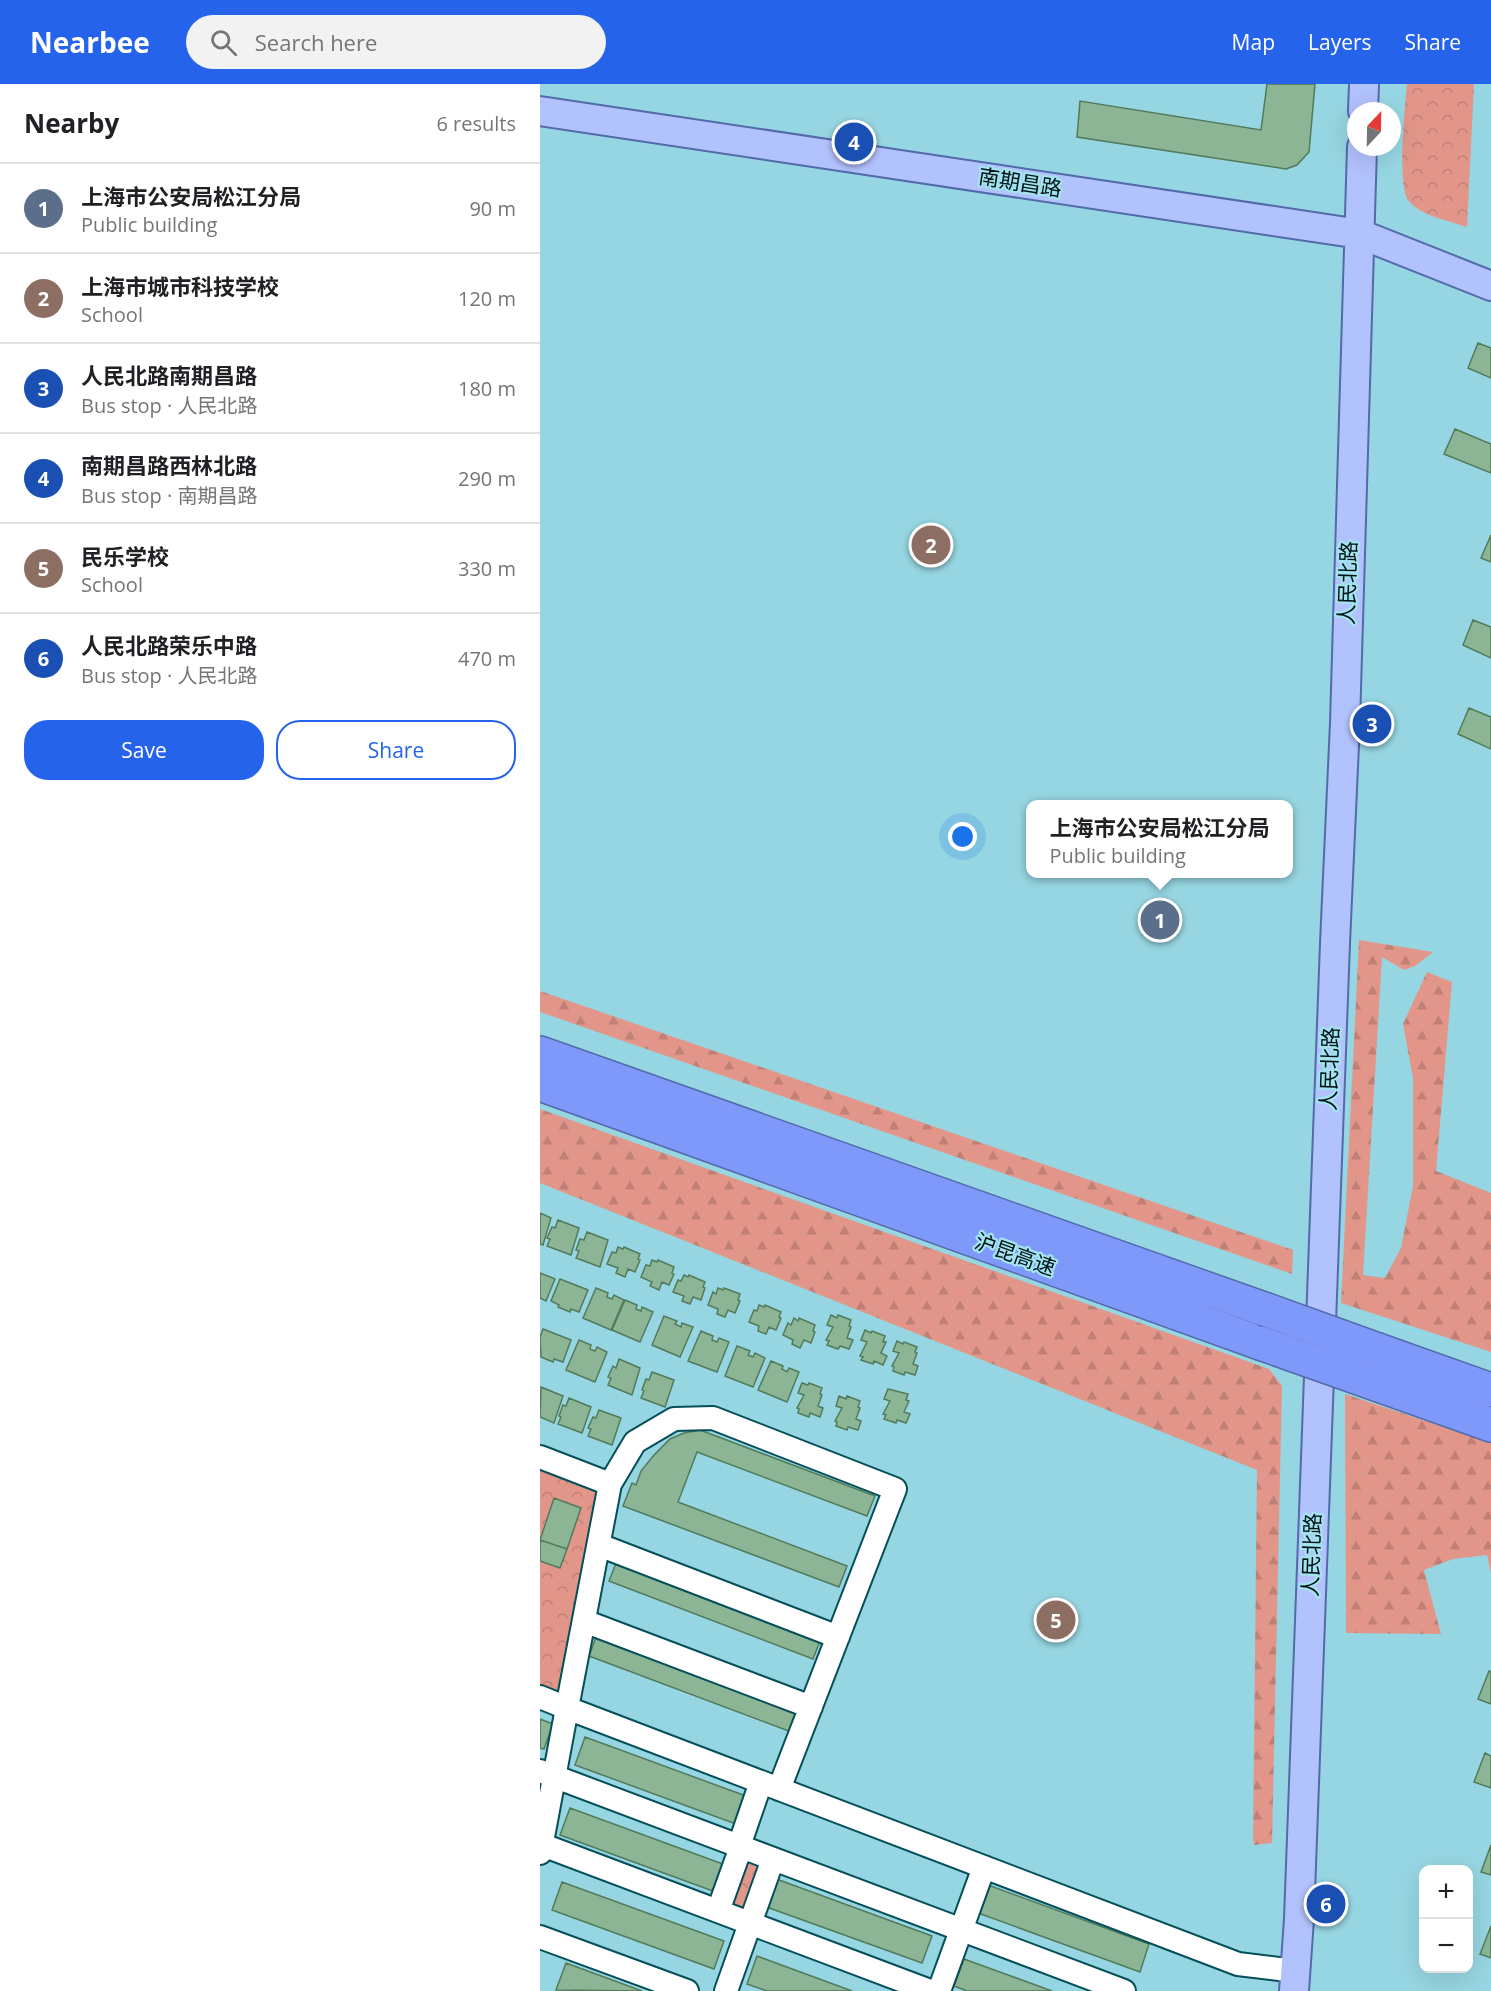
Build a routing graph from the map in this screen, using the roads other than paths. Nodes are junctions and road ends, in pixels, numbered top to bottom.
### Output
1 (1364, 84) edge
2 (1363, 102) edge
3 (540, 111) edge
4 (1362, 156) edge
5 (1360, 234) junction
6 (1491, 286) edge
7 (540, 1053) edge
8 (540, 1084) edge
9 (1491, 1390) edge
10 (1491, 1425) edge
11 (540, 1457) edge
12 (610, 1484) junction
13 (599, 1545) junction
14 (584, 1621) junction
15 (838, 1636) junction
16 (540, 1697) edge
17 (811, 1707) junction
18 (567, 1708) junction
19 (547, 1774) edge
20 (770, 1786) junction
21 (540, 1847) edge
22 (740, 1847) junction
23 (773, 1859) junction
24 (984, 1867) junction
25 (718, 1911) junction
26 (750, 1923) junction
27 (961, 1930) junction
28 (540, 1937) edge
29 (1294, 1981) edge
30 (687, 1991) edge
31 (726, 1991) edge
32 (930, 1991) edge
33 (939, 1991) edge
34 (1124, 1991) edge

1 - 2 main road
3 - 5 main road, 南期昌路
4 - 5 main road, 人民北路
5 - 6 main road, 南期昌路
5 - 29 main road, 人民北路
7 - 9 highway, 沪昆高速, bridge
8 - 10 highway, 沪昆高速, bridge
11 - 12 street
12 - 13 street
12 - 15 street
13 - 14 street
13 - 15 street
14 - 17 street
14 - 18 street
15 - 17 street
16 - 18 street
17 - 20 street
18 - 19 street
18 - 20 street
19 - 21 street
19 - 22 street
20 - 22 street
20 - 24 street
21 - 25 street
22 - 23 street
22 - 25 street
23 - 26 street
23 - 27 street
24 - 27 street
24 - 29 street
25 - 26 street
26 - 31 street
26 - 32 street
27 - 33 street
27 - 34 street
28 - 30 street

